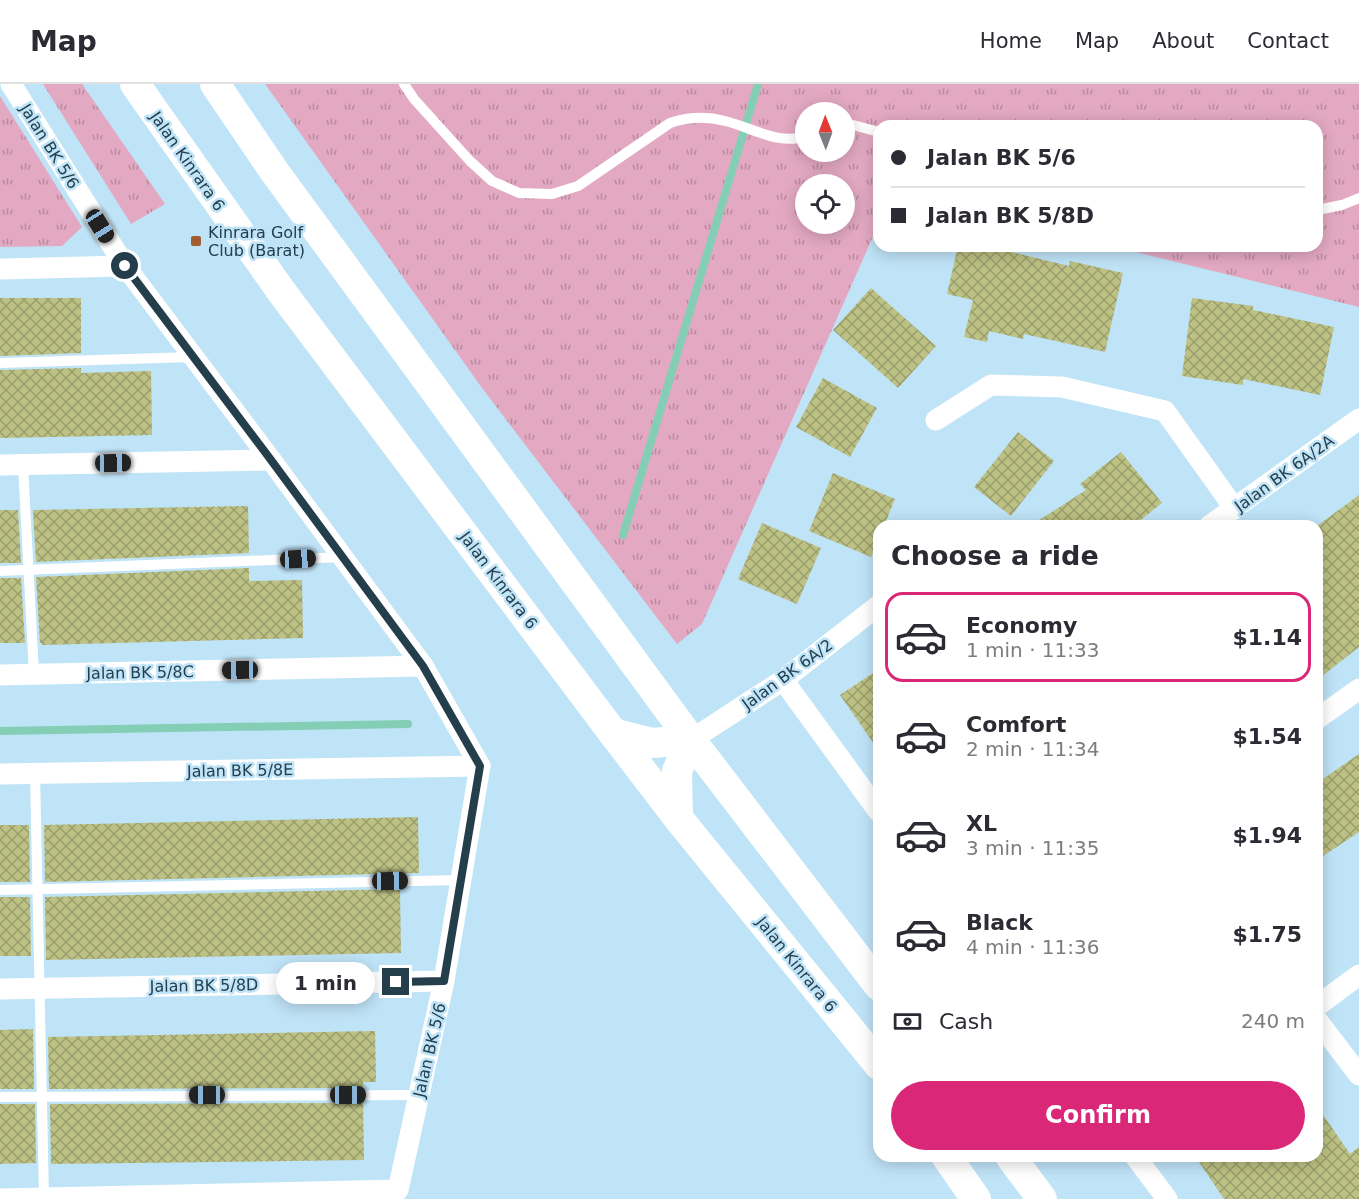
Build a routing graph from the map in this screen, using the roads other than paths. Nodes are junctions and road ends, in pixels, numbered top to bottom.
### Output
1 (11, 84) edge
2 (135, 84) edge
3 (215, 84) edge
4 (404, 84) edge
5 (855, 125) edge
6 (873, 130) edge
7 (795, 139) edge
8 (1359, 198) edge
9 (1323, 209) edge
10 (125, 266) junction
11 (0, 269) edge
12 (192, 357) junction
13 (0, 363) edge
14 (1359, 419) edge
15 (936, 420) dead end
16 (271, 460) junction
17 (0, 465) edge
18 (23, 465) junction
19 (1235, 508) junction
20 (1218, 520) edge
21 (343, 557) junction
22 (28, 570) junction
23 (0, 571) edge
24 (873, 610) edge
25 (423, 666) junction
26 (34, 674) junction
27 (0, 675) edge
28 (783, 680) junction
29 (1359, 689) edge
30 (1323, 715) edge
31 (613, 732) junction
32 (691, 740) junction
33 (480, 766) junction
34 (0, 774) edge
35 (34, 774) junction
36 (873, 804) edge
37 (678, 818) junction
38 (461, 880) junction
39 (37, 889) junction
40 (0, 890) edge
41 (1359, 975) edge
42 (873, 978) edge
43 (444, 981) junction
44 (39, 988) junction
45 (0, 989) edge
46 (1323, 1011) edge
47 (1323, 1025) edge
48 (873, 1058) edge
49 (1359, 1075) edge
50 (419, 1095) junction
51 (0, 1096) edge
52 (42, 1096) junction
53 (950, 1162) edge
54 (1014, 1162) edge
55 (1140, 1162) edge
56 (44, 1198) edge
57 (88, 1198) edge
58 (0, 1199) edge
59 (976, 1199) edge
60 (1042, 1199) edge
61 (1167, 1199) edge

1 - 10 street, Jalan BK 5/6
2 - 31 main road, Jalan Kinrara 6
3 - 32 main road
4 - 7 lane
5 - 6 lane
8 - 9 lane
10 - 11 street
10 - 12 street, Jalan BK 5/6
12 - 13 lane
12 - 16 street, Jalan BK 5/6
14 - 19 street, Jalan BK 6A/2A
15 - 19 street
16 - 18 street
16 - 21 street, Jalan BK 5/6
17 - 18 street
18 - 22 lane
19 - 20 street, Jalan BK 6A/2A
21 - 22 lane
21 - 25 street, Jalan BK 5/6
22 - 23 lane
22 - 26 lane
24 - 28 street, Jalan BK 6A/2
25 - 26 street, Jalan BK 5/8C
25 - 33 street, Jalan BK 5/6
26 - 27 street, Jalan BK 5/8C
28 - 32 street, Jalan BK 6A/2
28 - 36 street
29 - 30 street
31 - 32 main road
31 - 37 main road, Jalan Kinrara 6
32 - 37 main road
32 - 42 main road
33 - 35 street, Jalan BK 5/8E
33 - 38 street, Jalan BK 5/6
34 - 35 street, Jalan BK 5/8E
35 - 39 lane
37 - 48 main road, Jalan Kinrara 6
38 - 39 lane
38 - 43 street, Jalan BK 5/6
39 - 40 lane
39 - 44 lane
41 - 46 street
43 - 44 street, Jalan BK 5/8D
43 - 50 street, Jalan BK 5/6
44 - 45 street, Jalan BK 5/8D
44 - 52 lane
47 - 49 street
50 - 52 lane
50 - 57 street, Jalan BK 5/6
51 - 52 lane
52 - 56 lane
53 - 59 main road
54 - 60 main road
55 - 61 street
56 - 57 street, Jalan BK 5/6
56 - 58 street, Jalan BK 5/6

